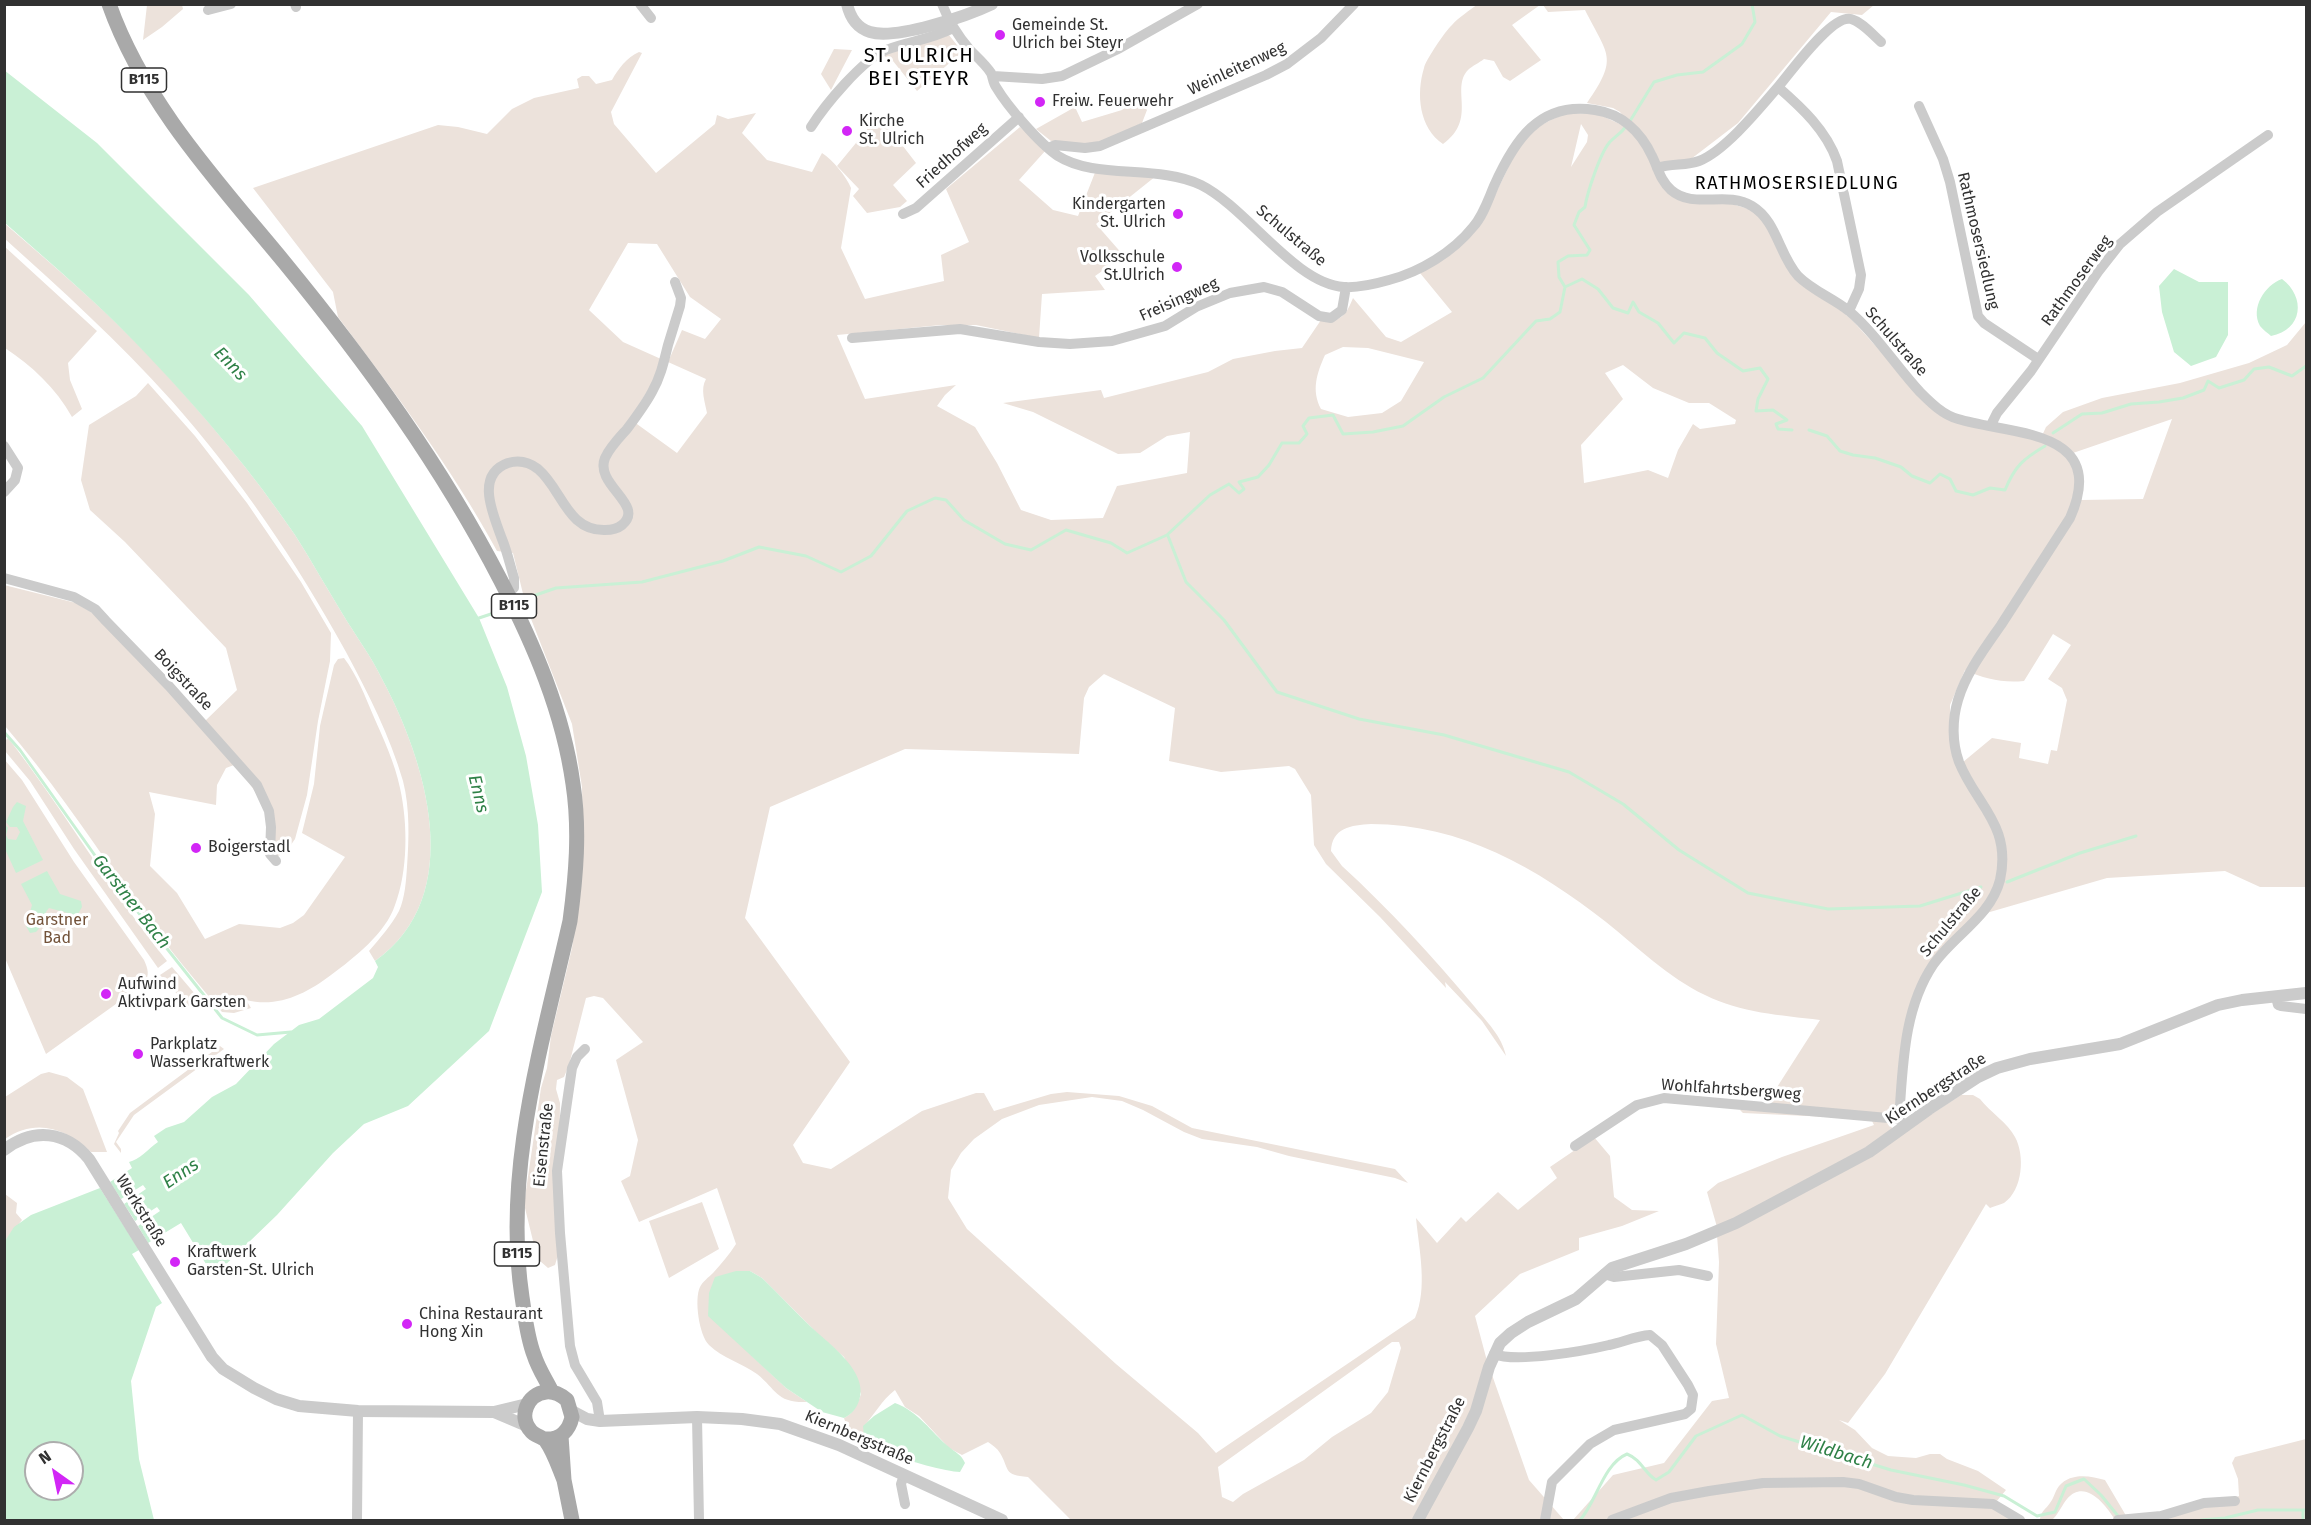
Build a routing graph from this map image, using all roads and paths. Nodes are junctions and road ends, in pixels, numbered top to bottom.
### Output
1 (109, 4) edge
2 (231, 4) edge
3 (640, 4) edge
4 (847, 4) edge
5 (942, 4) edge
6 (992, 4) edge
7 (1198, 4) edge
8 (1354, 4) edge
9 (208, 10) dead end
10 (651, 18) dead end
11 (951, 25) junction
12 (1881, 42) dead end
13 (993, 75) junction
14 (1778, 87) junction
15 (1919, 106) dead end
16 (1019, 117) junction
17 (811, 127) dead end
18 (2268, 135) dead end
19 (1048, 148) junction
20 (1658, 168) junction
21 (903, 214) dead end
22 (675, 282) dead end
23 (1346, 287) junction
24 (1849, 311) junction
25 (852, 338) dead end
26 (2038, 359) junction
27 (1991, 425) junction
28 (4, 446) edge
29 (4, 492) edge
30 (4, 578) edge
31 (507, 593) junction
32 (276, 861) dead end
33 (2307, 993) edge
34 (2276, 997) junction
35 (2307, 1009) edge
36 (585, 1049) dead end
37 (1902, 1123) junction
38 (1575, 1146) dead end
39 (4, 1150) edge
40 (1604, 1274) junction
41 (1708, 1276) dead end
42 (1494, 1354) junction
43 (534, 1356) junction
44 (552, 1392) junction
45 (531, 1400) junction
46 (358, 1411) junction
47 (572, 1411) junction
48 (494, 1412) junction
49 (697, 1417) junction
50 (593, 1420) junction
51 (527, 1426) junction
52 (565, 1432) junction
53 (545, 1439) junction
54 (904, 1475) junction
55 (564, 1480) junction
56 (2235, 1501) dead end
57 (905, 1504) dead end
58 (2121, 1520) edge
59 (357, 1521) edge
60 (572, 1521) edge
61 (699, 1521) edge
62 (1002, 1521) edge
63 (1418, 1521) edge
64 (1545, 1521) edge
65 (1612, 1521) edge
66 (2020, 1521) edge

1 - 31 main road, B115
2 - 9 street
3 - 10 street
4 - 11 street
5 - 11 street, Schulstraße
6 - 11 street
7 - 13 street
8 - 19 street, Weinleitenweg
11 - 13 street, Schulstraße
11 - 17 street
12 - 14 street
13 - 16 street, Schulstraße
14 - 20 street
14 - 24 street
15 - 26 street, Rathmosersiedlung
16 - 19 street, Schulstraße
16 - 21 street, Friedhofweg
18 - 26 street, Rathmoserweg
19 - 23 street, Schulstraße
20 - 23 street, Schulstraße
20 - 24 street, Schulstraße
22 - 31 street
23 - 25 street, Freisingweg
24 - 27 street, Schulstraße
26 - 27 street, Rathmoserweg
27 - 37 street, Schulstraße
28 - 29 street
30 - 32 street, Boigstraße
31 - 43 main road, B115
33 - 34 street, Kiernbergstraße
34 - 35 street
34 - 37 street, Kiernbergstraße
36 - 50 street, Eisenstraße
37 - 38 street, Wohlfahrtsbergweg
37 - 40 street, Kiernbergstraße
39 - 46 street, Werkstraße
40 - 41 street
40 - 42 street, Kiernbergstraße
42 - 63 street, Kiernbergstraße
42 - 64 street
43 - 44 main road, B115
43 - 45 main road, B115
44 - 45 main road
44 - 47 main road, B115
45 - 48 street, Werkstraße
45 - 51 main road, B115
46 - 48 street, Werkstraße
46 - 59 street
47 - 50 street
47 - 52 main road
48 - 51 street, Werkstraße
49 - 50 street, Kiernbergstraße
49 - 54 street, Kiernbergstraße
49 - 61 street
50 - 52 street, Kiernbergstraße
51 - 53 main road
52 - 53 main road
52 - 55 main road
53 - 55 main road
54 - 57 street
54 - 62 street, Kiernbergstraße
55 - 60 main road
56 - 58 street
65 - 66 street

